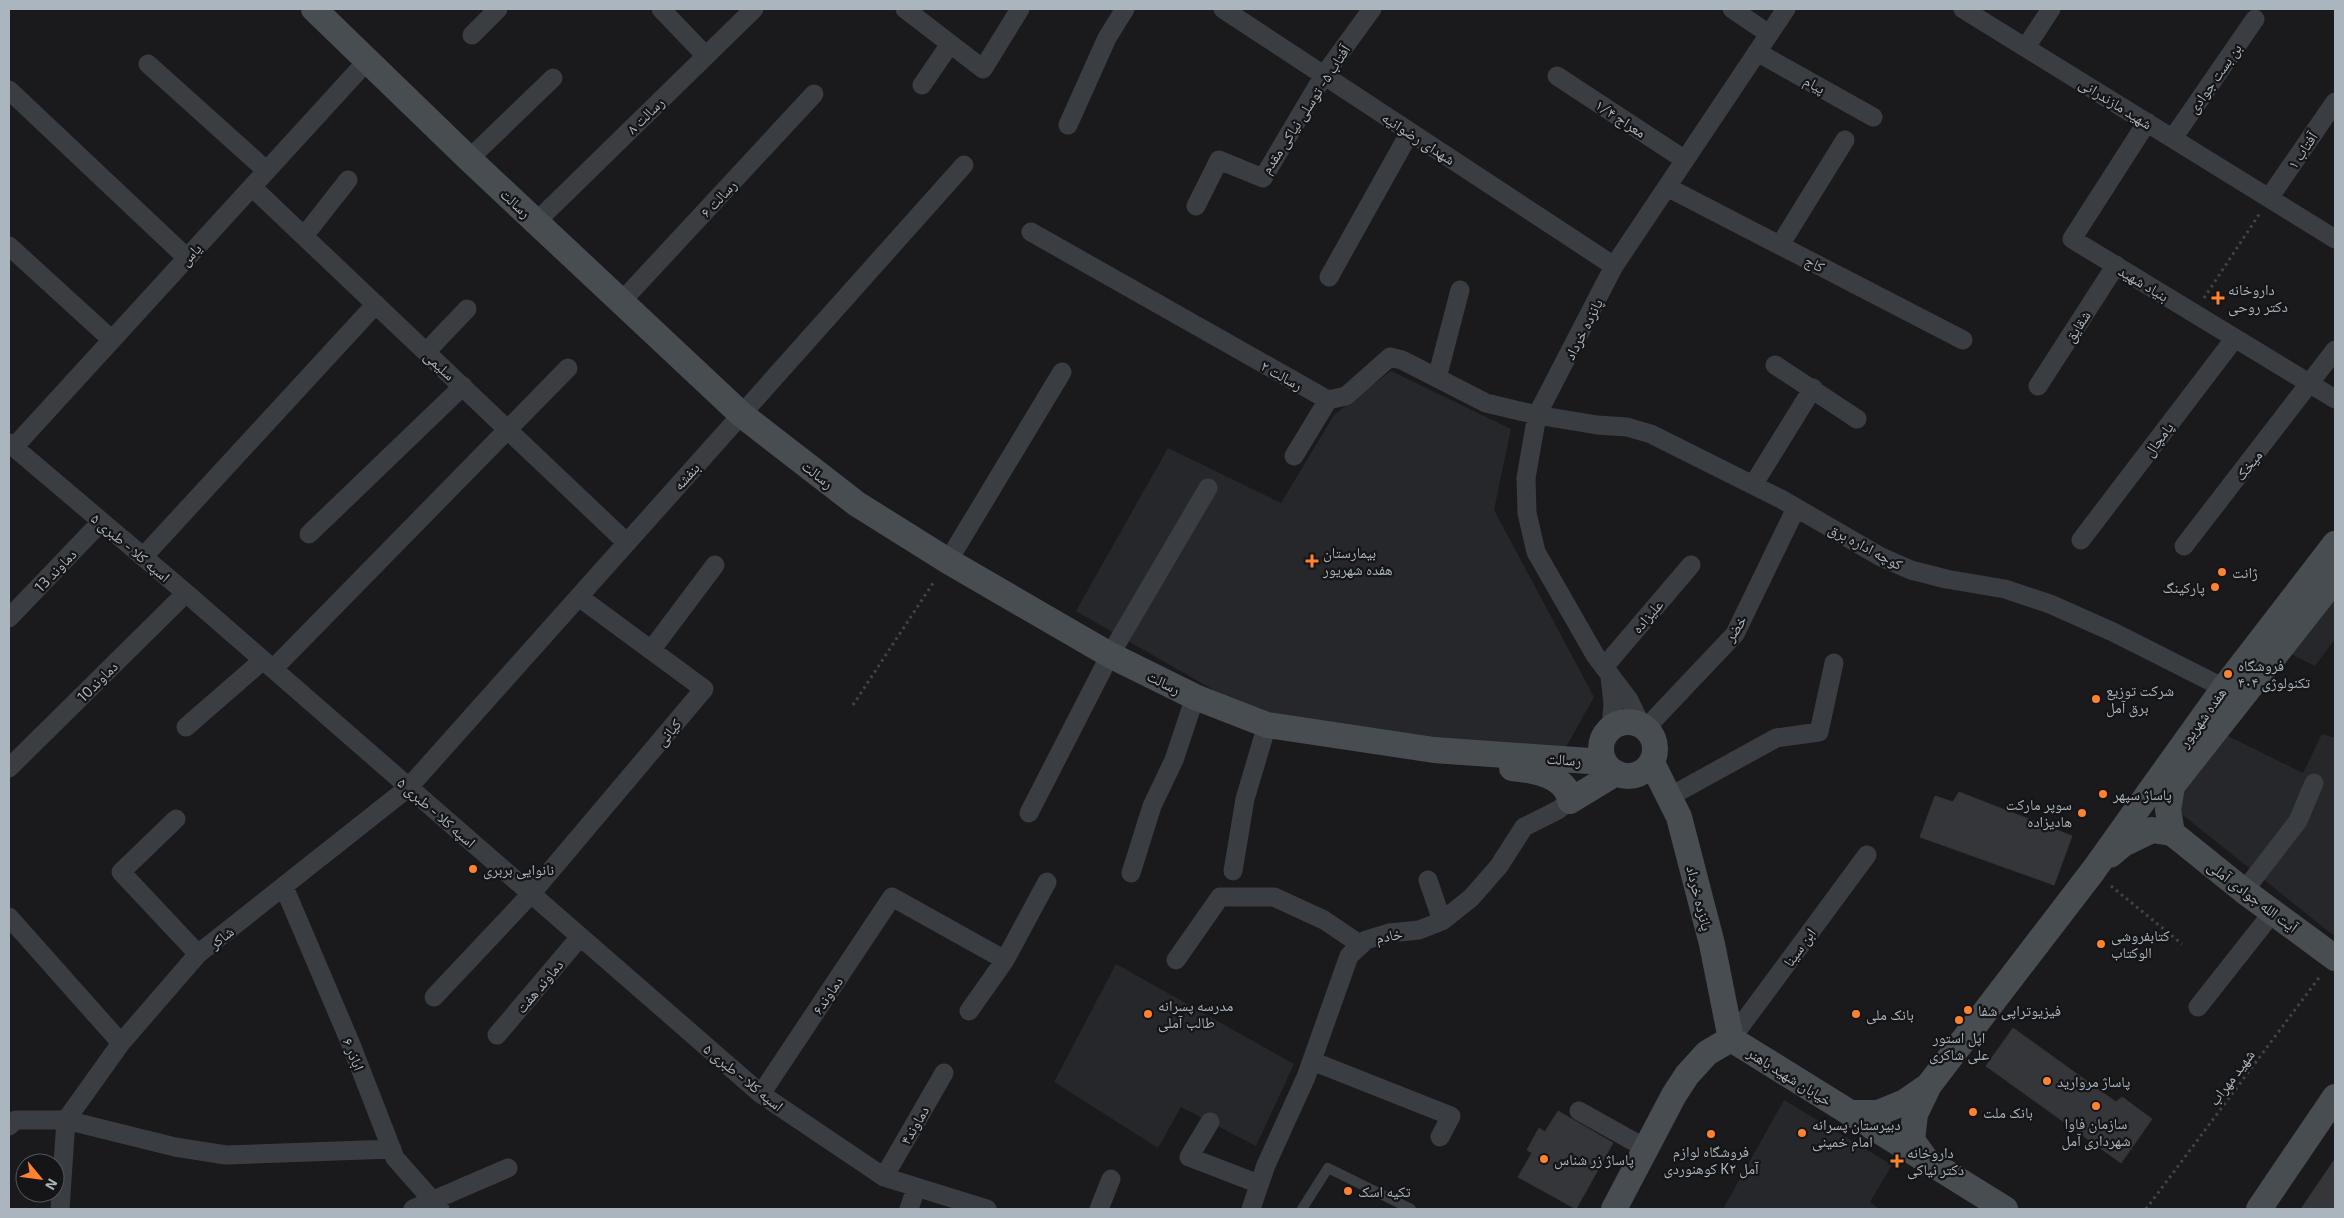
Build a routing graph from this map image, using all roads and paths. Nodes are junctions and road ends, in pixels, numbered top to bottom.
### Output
1 (314, 9) edge
2 (498, 9) edge
3 (661, 9) edge
4 (754, 9) edge
5 (905, 9) edge
6 (1020, 9) edge
7 (1125, 9) edge
8 (1223, 9) edge
9 (1372, 9) edge
10 (1732, 9) edge
11 (1786, 9) edge
12 (1963, 9) edge
13 (2051, 9) edge
14 (2255, 18) dead end
15 (1769, 34) junction
16 (472, 35) dead end
17 (950, 44) junction
18 (2026, 48) junction
19 (1757, 52) junction
20 (706, 56) junction
21 (367, 61) junction
22 (148, 64) dead end
23 (1324, 75) junction
24 (1557, 76) dead end
25 (553, 78) dead end
26 (922, 85) dead end
27 (9, 90) edge
28 (814, 94) dead end
29 (2335, 102) edge
30 (1873, 117) dead end
31 (2147, 122) junction
32 (1068, 125) dead end
33 (1410, 132) junction
34 (2173, 138) junction
35 (1845, 140) dead end
36 (469, 159) junction
37 (1685, 160) junction
38 (964, 166) dead end
39 (266, 171) junction
40 (348, 180) dead end
41 (252, 187) junction
42 (1667, 187) junction
43 (2270, 198) junction
44 (1196, 206) dead end
45 (536, 222) junction
46 (1031, 232) dead end
47 (304, 236) junction
48 (2335, 239) edge
49 (1780, 245) junction
50 (9, 246) edge
51 (187, 258) junction
52 (2116, 265) junction
53 (1614, 266) junction
54 (1329, 278) dead end
55 (1460, 290) dead end
56 (622, 302) junction
57 (376, 304) junction
58 (467, 309) dead end
59 (2194, 313) junction
60 (2235, 338) junction
61 (112, 340) junction
62 (1963, 340) dead end
63 (2335, 350) edge
64 (426, 352) junction
65 (1776, 365) dead end
66 (568, 368) dead end
67 (1062, 372) dead end
68 (1437, 378) junction
69 (2311, 384) junction
70 (462, 386) junction
71 (2038, 386) dead end
72 (1813, 388) junction
73 (2335, 399) edge
74 (1328, 400) junction
75 (742, 415) junction
76 (1537, 416) junction
77 (1857, 419) dead end
78 (509, 430) junction
79 (11, 445) edge
80 (1294, 456) dead end
81 (1753, 485) junction
82 (1208, 488) dead end
83 (1796, 508) junction
84 (101, 522) junction
85 (309, 534) dead end
86 (2081, 540) dead end
87 (627, 543) junction
88 (2335, 544) edge
89 (2184, 546) dead end
90 (143, 557) junction
91 (948, 561) junction
92 (715, 565) dead end
93 (1691, 565) dead end
94 (2335, 579) edge
95 (186, 593) junction
96 (579, 597) junction
97 (9, 618) edge
98 (652, 649) junction
99 (1110, 655) junction
100 (1834, 663) dead end
101 (268, 664) junction
102 (1607, 671) junction
103 (2224, 688) junction
104 (1196, 697) junction
105 (853, 705) dead end
106 (1267, 725) junction
107 (1644, 726) junction
108 (186, 727) dead end
109 (1611, 728) junction
110 (1434, 750) junction
111 (1652, 763) junction
112 (9, 768) edge
113 (1610, 768) junction
114 (2314, 783) dead end
115 (409, 787) junction
116 (1669, 796) junction
117 (1570, 801) junction
118 (1029, 812) dead end
119 (176, 819) dead end
120 (2172, 833) junction
121 (1867, 855) dead end
122 (1233, 871) dead end
123 (2093, 871) junction
124 (1131, 873) dead end
125 (1428, 880) dead end
126 (1047, 882) dead end
127 (284, 887) junction
128 (2244, 891) junction
129 (531, 894) junction
130 (2273, 912) junction
131 (1442, 921) junction
132 (10, 922) edge
133 (580, 937) junction
134 (2182, 944) dead end
135 (1361, 945) junction
136 (198, 954) junction
137 (2335, 957) edge
138 (1005, 960) junction
139 (1176, 960) dead end
140 (434, 997) dead end
141 (2198, 1007) dead end
142 (969, 1011) dead end
143 (498, 1035) dead end
144 (1731, 1040) junction
145 (121, 1044) junction
146 (1312, 1061) junction
147 (944, 1073) dead end
148 (1929, 1085) junction
149 (761, 1094) junction
150 (2335, 1097) edge
151 (1579, 1112) dead end
152 (1850, 1113) junction
153 (66, 1120) junction
154 (11, 1122) edge
155 (1210, 1122) dead end
156 (1440, 1137) dead end
157 (392, 1149) junction
158 (1647, 1149) junction
159 (1929, 1164) junction
160 (508, 1168) dead end
161 (884, 1176) junction
162 (1111, 1180) dead end
163 (1259, 1184) junction
164 (916, 1188) junction
165 (437, 1205) edge
166 (60, 1209) edge
167 (413, 1209) edge
168 (909, 1209) edge
169 (987, 1209) edge
170 (1099, 1209) edge
171 (1250, 1209) edge
172 (1302, 1209) edge
173 (1411, 1209) edge
174 (1614, 1209) edge
175 (2005, 1209) edge
176 (2146, 1209) edge
177 (2259, 1209) edge

1 - 21 main road, رسالت
2 - 16 street
3 - 20 street
4 - 20 street, رسالت ۸
5 - 17 street
6 - 17 street
7 - 32 street
8 - 23 street, شهدای رضوانیه
9 - 23 street, آفتاب ۵- توسلی نیاکی مقدم
10 - 15 street
11 - 15 street, پانزده خرداد
12 - 18 street, شهید مازندرانی
13 - 18 street
14 - 34 street, بن بست جوادی
15 - 19 street, پانزده خرداد
17 - 26 street
18 - 31 street, شهید مازندرانی
19 - 30 street, پیام
19 - 37 street, پانزده خرداد
20 - 45 street, رسالت ۸
21 - 36 main road, رسالت
21 - 39 street, یاس
22 - 39 street
23 - 33 street, شهدای رضوانیه
23 - 44 street, آفتاب ۵- توسلی نیاکی مقدم
24 - 37 street, معراج ۱/۴
25 - 36 street
27 - 51 street
28 - 56 street, رسالت ۶
29 - 43 street, آفتاب ۱
31 - 34 street, شهید مازندرانی
31 - 52 street, بنیاد شهید
33 - 53 street, شهدای رضوانیه
33 - 54 street
34 - 43 street, شهید مازندرانی
35 - 49 street
36 - 45 main road, رسالت
37 - 42 street, پانزده خرداد
38 - 75 street, بنفشه
39 - 41 street, یاس
40 - 47 street
41 - 47 street, سلیمی
41 - 51 street, یاس
42 - 49 street, کاج
42 - 53 street, پانزده خرداد
43 - 48 street, شهید مازندرانی
43 - 59 path
45 - 56 main road, رسالت
46 - 74 street, رسالت ۲
47 - 57 street, سلیمی
49 - 62 street, کاج
50 - 61 street
51 - 61 street, یاس
52 - 59 street, بنیاد شهید
52 - 71 street, شقایق
53 - 76 street, پانزده خرداد
55 - 68 street
56 - 75 main road, رسالت
57 - 64 street, سلیمی
57 - 90 street
58 - 64 street
59 - 60 street, بنیاد شهید
60 - 69 street, بنیاد شهید
60 - 86 street, پامچال
61 - 79 street, یاس
63 - 69 street, میخک
64 - 70 street, سلیمی
65 - 72 street
66 - 78 street
67 - 91 street
68 - 74 street
68 - 76 street
69 - 73 street, بنیاد شهید
69 - 89 street, میخک
70 - 78 street, سلیمی
70 - 85 street
72 - 77 street
72 - 81 street
74 - 80 street
75 - 87 street, بنفشه
75 - 91 main road, رسالت
76 - 81 street, کوچه اداره برق
76 - 102 street, پانزده خرداد
78 - 87 street, سلیمی
78 - 101 street
79 - 84 street, اسپه کلا - طبری ۵
81 - 83 street, کوچه اداره برق
82 - 99 street
83 - 103 street, کوچه اداره برق
83 - 107 street, خضر
84 - 90 street, اسپه کلا - طبری ۵
84 - 97 street, دماوند 13
87 - 96 street, بنفشه
88 - 103 main road, هفده شهریور
90 - 95 street, اسپه کلا - طبری ۵
91 - 99 main road, رسالت
91 - 105 path
92 - 98 street
93 - 102 street, علیزاده
94 - 120 main road, هفده شهریور
95 - 101 street, اسپه کلا - طبری ۵
95 - 112 street, دماوند10
96 - 98 street, کیانی
96 - 115 street, بنفشه
98 - 129 street, کیانی
99 - 104 main road, رسالت
99 - 118 street
100 - 116 street
101 - 108 street
101 - 115 street, اسپه کلا - طبری ۵
102 - 107 street, پانزده خرداد
102 - 109 street, پانزده خرداد
103 - 123 main road, هفده شهریور
104 - 106 main road, رسالت
104 - 124 street
106 - 110 main road, رسالت
106 - 122 street
107 - 109 main road
107 - 111 main road
109 - 113 main road
110 - 113 main road, رسالت
110 - 117 main road, رسالت
111 - 113 main road
111 - 116 main road, پانزده خرداد
113 - 117 main road, خادم
114 - 128 street
115 - 127 street, شاکر
115 - 129 street, اسپه کلا - طبری ۵
116 - 144 main road, پانزده خرداد
117 - 131 street, خادم
119 - 136 street
120 - 123 main road, هفده شهریور
120 - 128 main road, آیت الله جوادی آملی
121 - 144 street, ابن سینا
123 - 134 path
123 - 148 main road, هفده شهریور
125 - 131 street
126 - 138 street
127 - 136 street, شاکر
127 - 157 street, اباذر ۶
128 - 130 main road, آیت الله جوادی آملی
129 - 133 street, اسپه کلا - طبری ۵
129 - 140 street
130 - 137 main road, آیت الله جوادی آملی
130 - 141 street
131 - 135 street, خادم
132 - 145 street
133 - 143 street, دماوند هفت
133 - 149 street, اسپه کلا - طبری ۵
135 - 139 street
135 - 146 street, خادم
136 - 145 street, شاکر
137 - 176 path, شهید مهراب
138 - 142 street
138 - 149 street, دماوند۶
144 - 152 main road, خیابان شهید باهنر
144 - 158 main road
145 - 153 street, شاکر
146 - 156 street
146 - 163 street, خادم
147 - 161 street, دماوند۴
148 - 152 main road
148 - 159 main road, هفده شهریور
149 - 161 street, اسپه کلا - طبری ۵
150 - 177 main road
151 - 158 street
152 - 159 main road
153 - 154 street
153 - 157 street
153 - 166 street
155 - 163 street
157 - 165 street, اباذر ۶
158 - 174 main road
159 - 175 main road
160 - 165 street
161 - 164 street, اسپه کلا - طبری ۵
162 - 170 street
163 - 171 street, خادم
164 - 168 street
164 - 169 street, اسپه کلا - طبری ۵
165 - 167 street
172 - 173 lane

